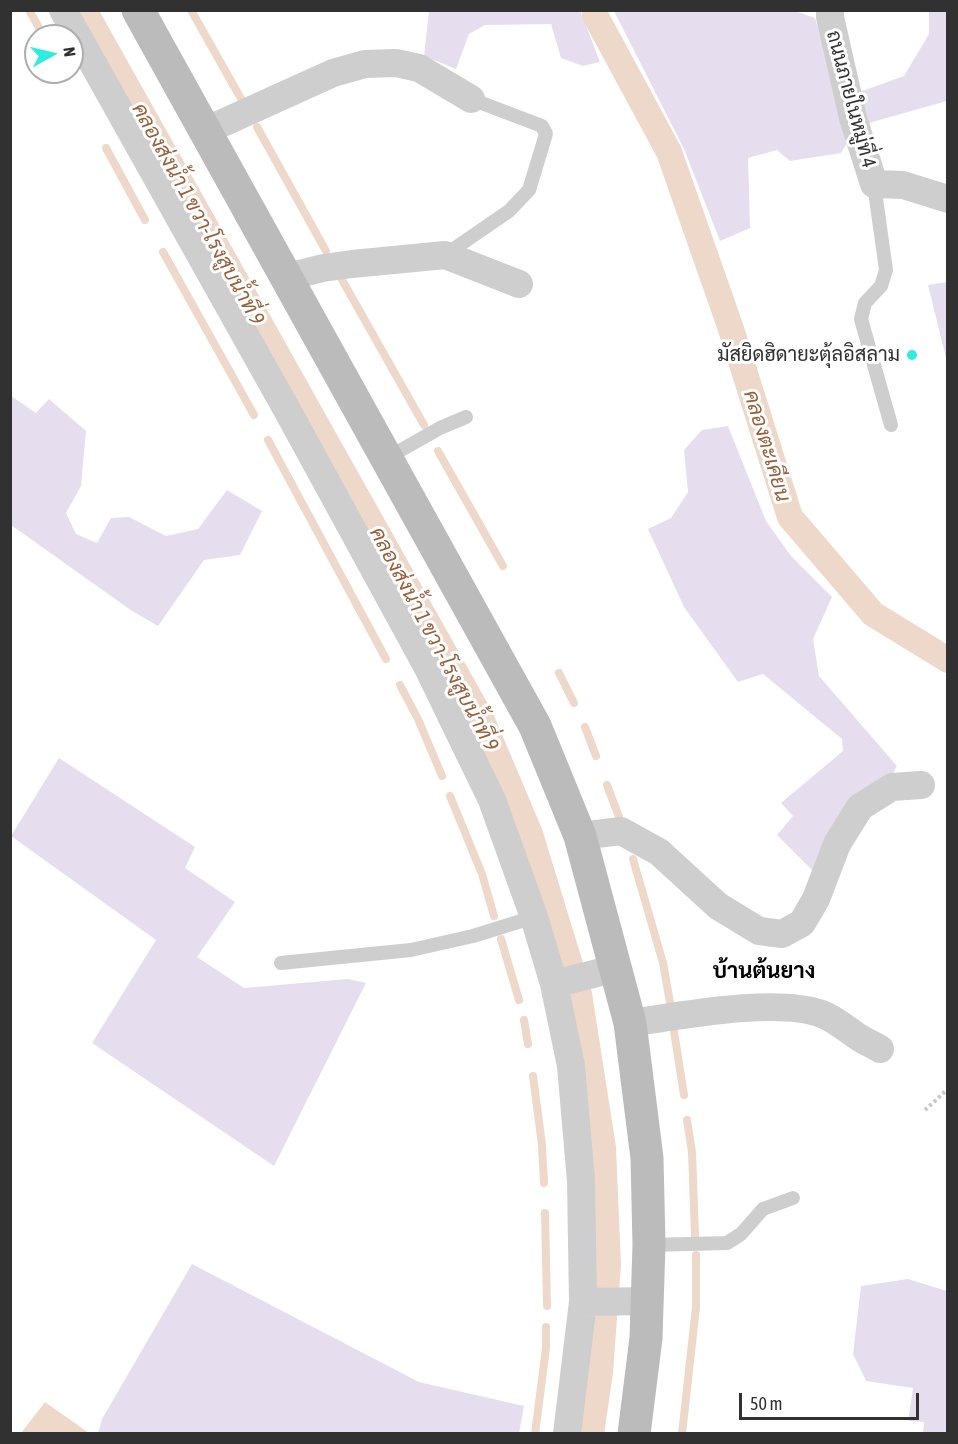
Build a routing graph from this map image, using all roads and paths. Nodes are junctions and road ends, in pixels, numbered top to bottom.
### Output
1 (63, 10) edge
2 (138, 10) edge
3 (830, 10) edge
4 (471, 99) joint
5 (206, 131) junction
6 (874, 184) junction
7 (948, 199) edge
8 (445, 255) junction
9 (287, 277) junction
10 (519, 284) dead end
11 (466, 417) dead end
12 (891, 425) dead end
13 (387, 458) junction
14 (921, 785) dead end
15 (580, 836) junction
16 (534, 917) junction
17 (281, 963) dead end
18 (605, 971) junction
19 (559, 983) junction
20 (630, 1023) junction
21 (880, 1049) dead end
22 (948, 1089) edge
23 (925, 1110) dead end
24 (793, 1198) dead end
25 (649, 1245) junction
26 (638, 1301) junction
27 (589, 1302) junction
28 (567, 1434) edge
29 (634, 1434) edge

1 - 16 street
2 - 5 main road
3 - 6 street, ถนนภายในหมู่ที่ 4
4 - 5 street
4 - 8 lane
5 - 9 main road
6 - 7 street, ถนนภายในหมู่ที่ 4
6 - 12 lane
8 - 9 street
8 - 10 street
9 - 13 main road
11 - 13 lane
13 - 15 main road
14 - 15 street
15 - 18 main road
16 - 17 lane
16 - 19 street
18 - 19 street
18 - 20 main road
19 - 27 street
20 - 21 street
20 - 25 main road
22 - 23 path
24 - 25 lane
25 - 26 main road
26 - 27 street
26 - 29 main road
27 - 28 street

